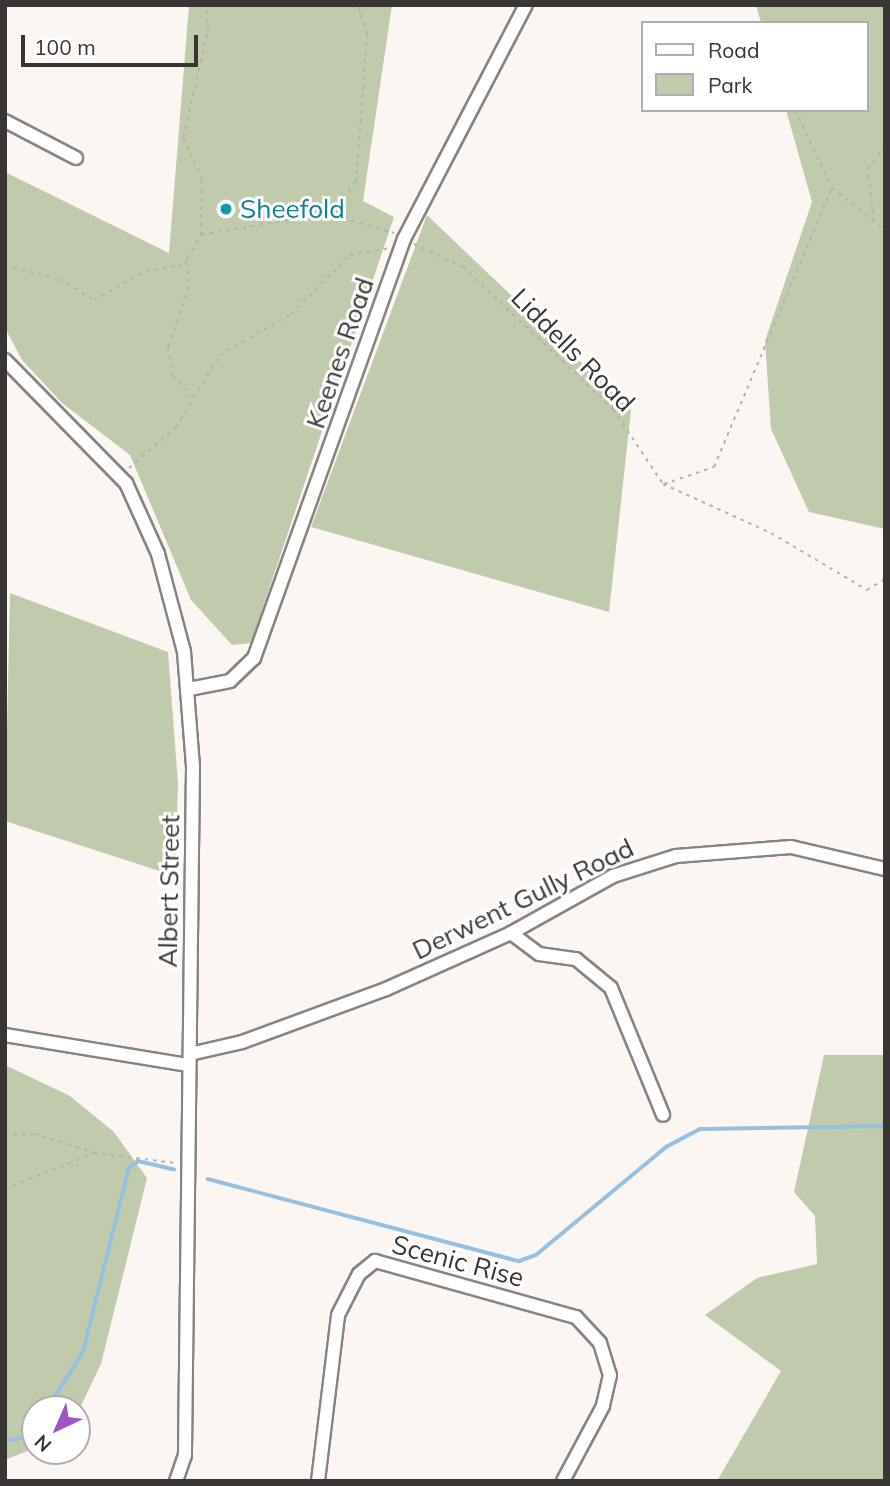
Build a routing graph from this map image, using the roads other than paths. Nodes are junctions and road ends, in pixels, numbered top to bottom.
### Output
1 (526, 5) edge
2 (5, 121) edge
3 (76, 158) dead end
4 (5, 360) edge
5 (189, 689) junction
6 (885, 869) edge
7 (511, 933) junction
8 (5, 1035) edge
9 (190, 1059) junction
10 (663, 1115) dead end
11 (176, 1481) edge
12 (318, 1481) edge
13 (562, 1481) edge

1 - 5 street, Keenes Road
2 - 3 street
4 - 5 street, Albert Street
5 - 9 street, Albert Street
6 - 7 street, Derwent Gully Road
7 - 9 street, Derwent Gully Road
7 - 10 street
8 - 9 street
9 - 11 street, Albert Street
12 - 13 street, Scenic Rise

